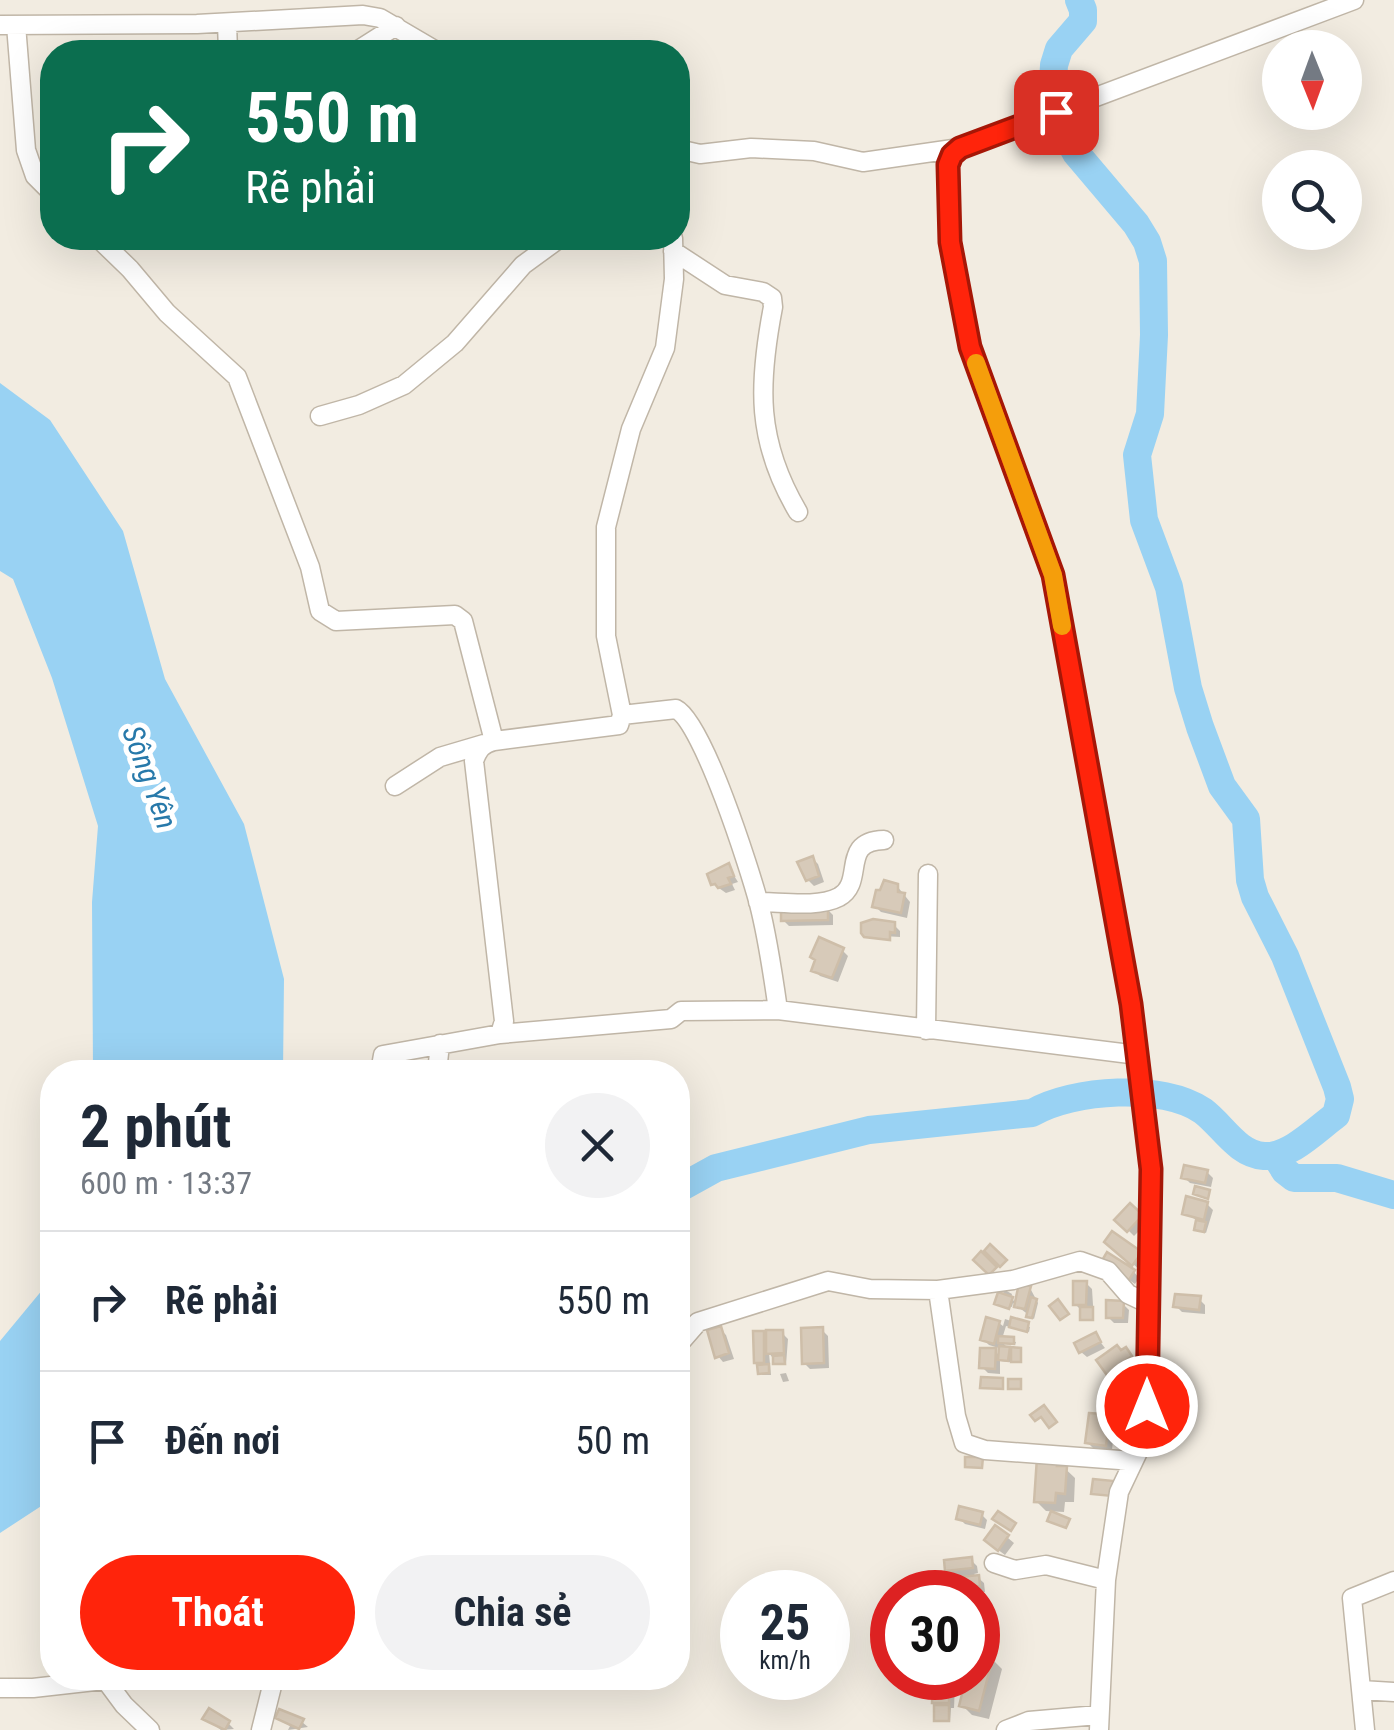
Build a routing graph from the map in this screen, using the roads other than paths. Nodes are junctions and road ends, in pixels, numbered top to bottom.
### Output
1 (1354, 0) edge
2 (374, 8) edge
3 (226, 22) junction
4 (8, 25) edge
5 (396, 26) junction
6 (227, 40) edge
7 (374, 40) edge
8 (419, 40) edge
9 (960, 148) junction
10 (690, 152) edge
11 (40, 181) edge
12 (110, 250) edge
13 (544, 250) edge
14 (673, 250) edge
15 (681, 250) edge
16 (320, 416) dead end
17 (798, 512) dead end
18 (622, 715) junction
19 (489, 742) junction
20 (395, 786) dead end
21 (884, 840) dead end
22 (928, 874) dead end
23 (758, 902) junction
24 (778, 1010) junction
25 (926, 1030) junction
26 (500, 1034) junction
27 (440, 1044) junction
28 (382, 1060) edge
29 (438, 1060) edge
30 (1139, 1063) junction
31 (938, 1290) junction
32 (1147, 1303) junction
33 (690, 1332) edge
34 (1133, 1461) junction
35 (994, 1563) dead end
36 (1106, 1580) junction
37 (1394, 1581) edge
38 (40, 1687) edge
39 (0, 1688) edge
40 (114, 1690) edge
41 (271, 1690) edge
42 (1361, 1690) junction
43 (1394, 1692) edge
44 (1099, 1722) edge
45 (150, 1730) edge
46 (262, 1730) edge
47 (1006, 1730) edge
48 (1364, 1730) edge

1 - 9 street
2 - 3 street
2 - 5 street
3 - 4 street
3 - 6 street
4 - 11 street
5 - 7 street
5 - 8 street
9 - 10 street
9 - 30 street
12 - 19 street
13 - 16 street
14 - 18 street
15 - 17 street
18 - 19 street
18 - 23 street
19 - 20 street
19 - 26 street
21 - 23 street
22 - 25 street
23 - 24 street
24 - 25 street
24 - 26 street
25 - 30 street
26 - 27 street
27 - 28 street
27 - 29 street
30 - 32 street
31 - 32 street
31 - 33 street
31 - 34 street
32 - 34 street
34 - 36 street
35 - 36 street
36 - 44 street
37 - 42 street
38 - 39 street
40 - 45 street
41 - 46 street
42 - 43 street
42 - 48 street
44 - 47 street

